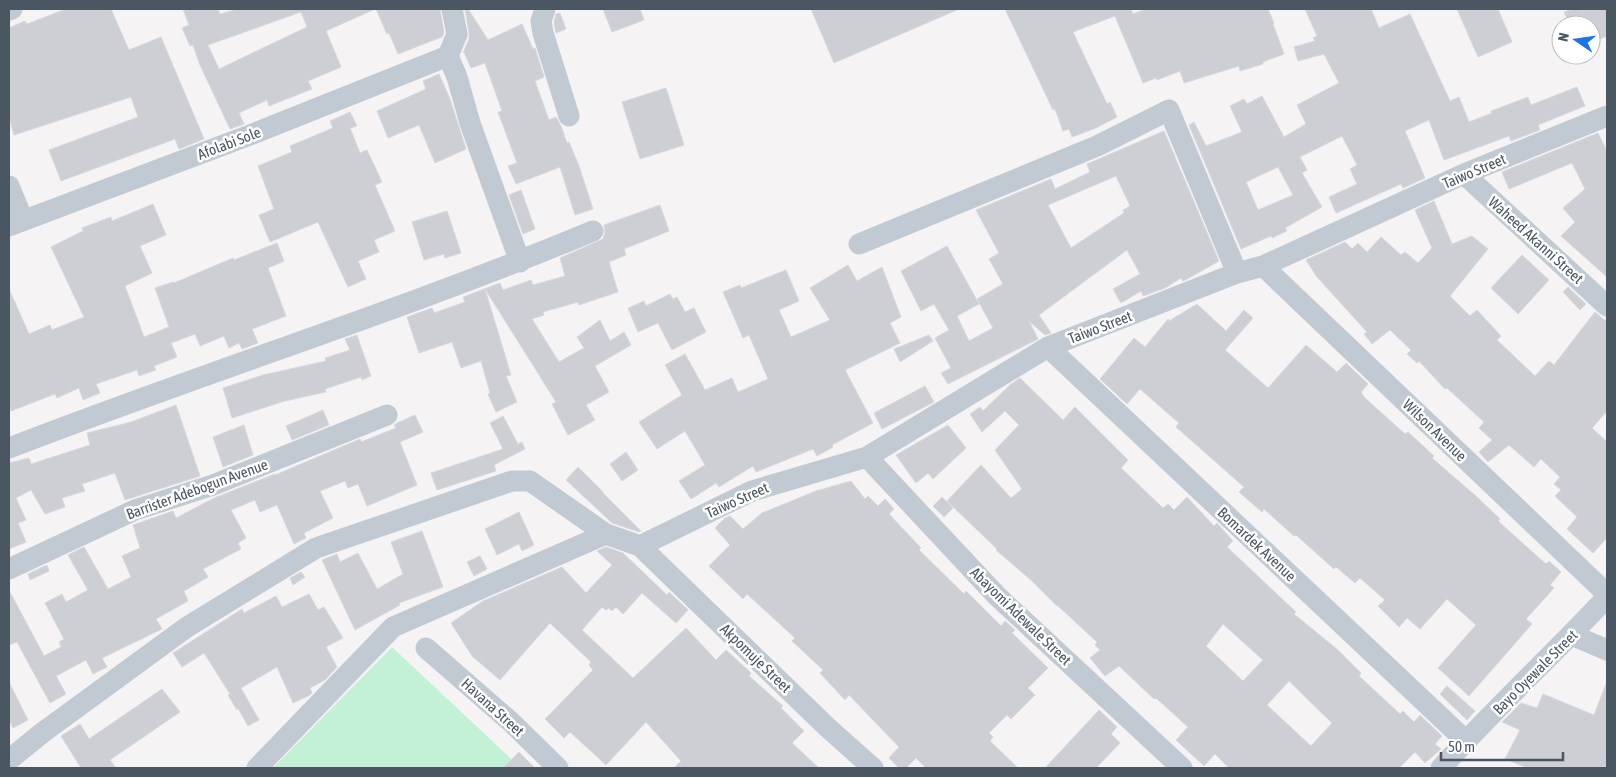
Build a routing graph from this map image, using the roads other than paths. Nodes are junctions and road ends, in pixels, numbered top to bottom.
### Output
1 (452, 9) edge
2 (545, 9) edge
3 (448, 56) junction
4 (569, 116) dead end
5 (1607, 116) edge
6 (1464, 174) junction
7 (9, 186) edge
8 (16, 223) edge
9 (593, 231) dead end
10 (858, 244) dead end
11 (520, 262) junction
12 (1263, 266) junction
13 (1237, 273) junction
14 (1607, 306) edge
15 (1048, 347) junction
16 (387, 415) dead end
17 (9, 448) edge
18 (867, 457) junction
19 (606, 534) junction
20 (640, 546) junction
21 (9, 569) edge
22 (1607, 596) edge
23 (1572, 635) junction
24 (426, 648) dead end
25 (1607, 650) edge
26 (1466, 741) junction
27 (9, 760) edge
28 (257, 768) edge
29 (558, 768) edge
30 (873, 768) edge
31 (1182, 768) edge
32 (1441, 768) edge

1 - 3 street
2 - 4 street
3 - 8 street, Afolabi Sole
3 - 11 street
5 - 6 street, Taiwo Street
6 - 12 street, Taiwo Street
6 - 14 street, Waheed Akanni Street
7 - 8 street
9 - 11 street
10 - 13 street
11 - 17 street
12 - 13 street, Taiwo Street
12 - 22 street, Wilson Avenue
13 - 15 street, Taiwo Street
15 - 18 street, Taiwo Street
15 - 26 street, Bomardek Avenue
16 - 21 street, Barrister Adebogun Avenue
18 - 20 street, Taiwo Street
18 - 31 street, Abayomi Adewale Street
19 - 20 street
19 - 27 street
19 - 28 street
20 - 30 street, Akpomuje Street
22 - 23 street, Bayo Oyewale Street
23 - 25 street
23 - 26 street, Bayo Oyewale Street
24 - 29 street, Havana Street
26 - 32 street, Bayo Oyewale Street

